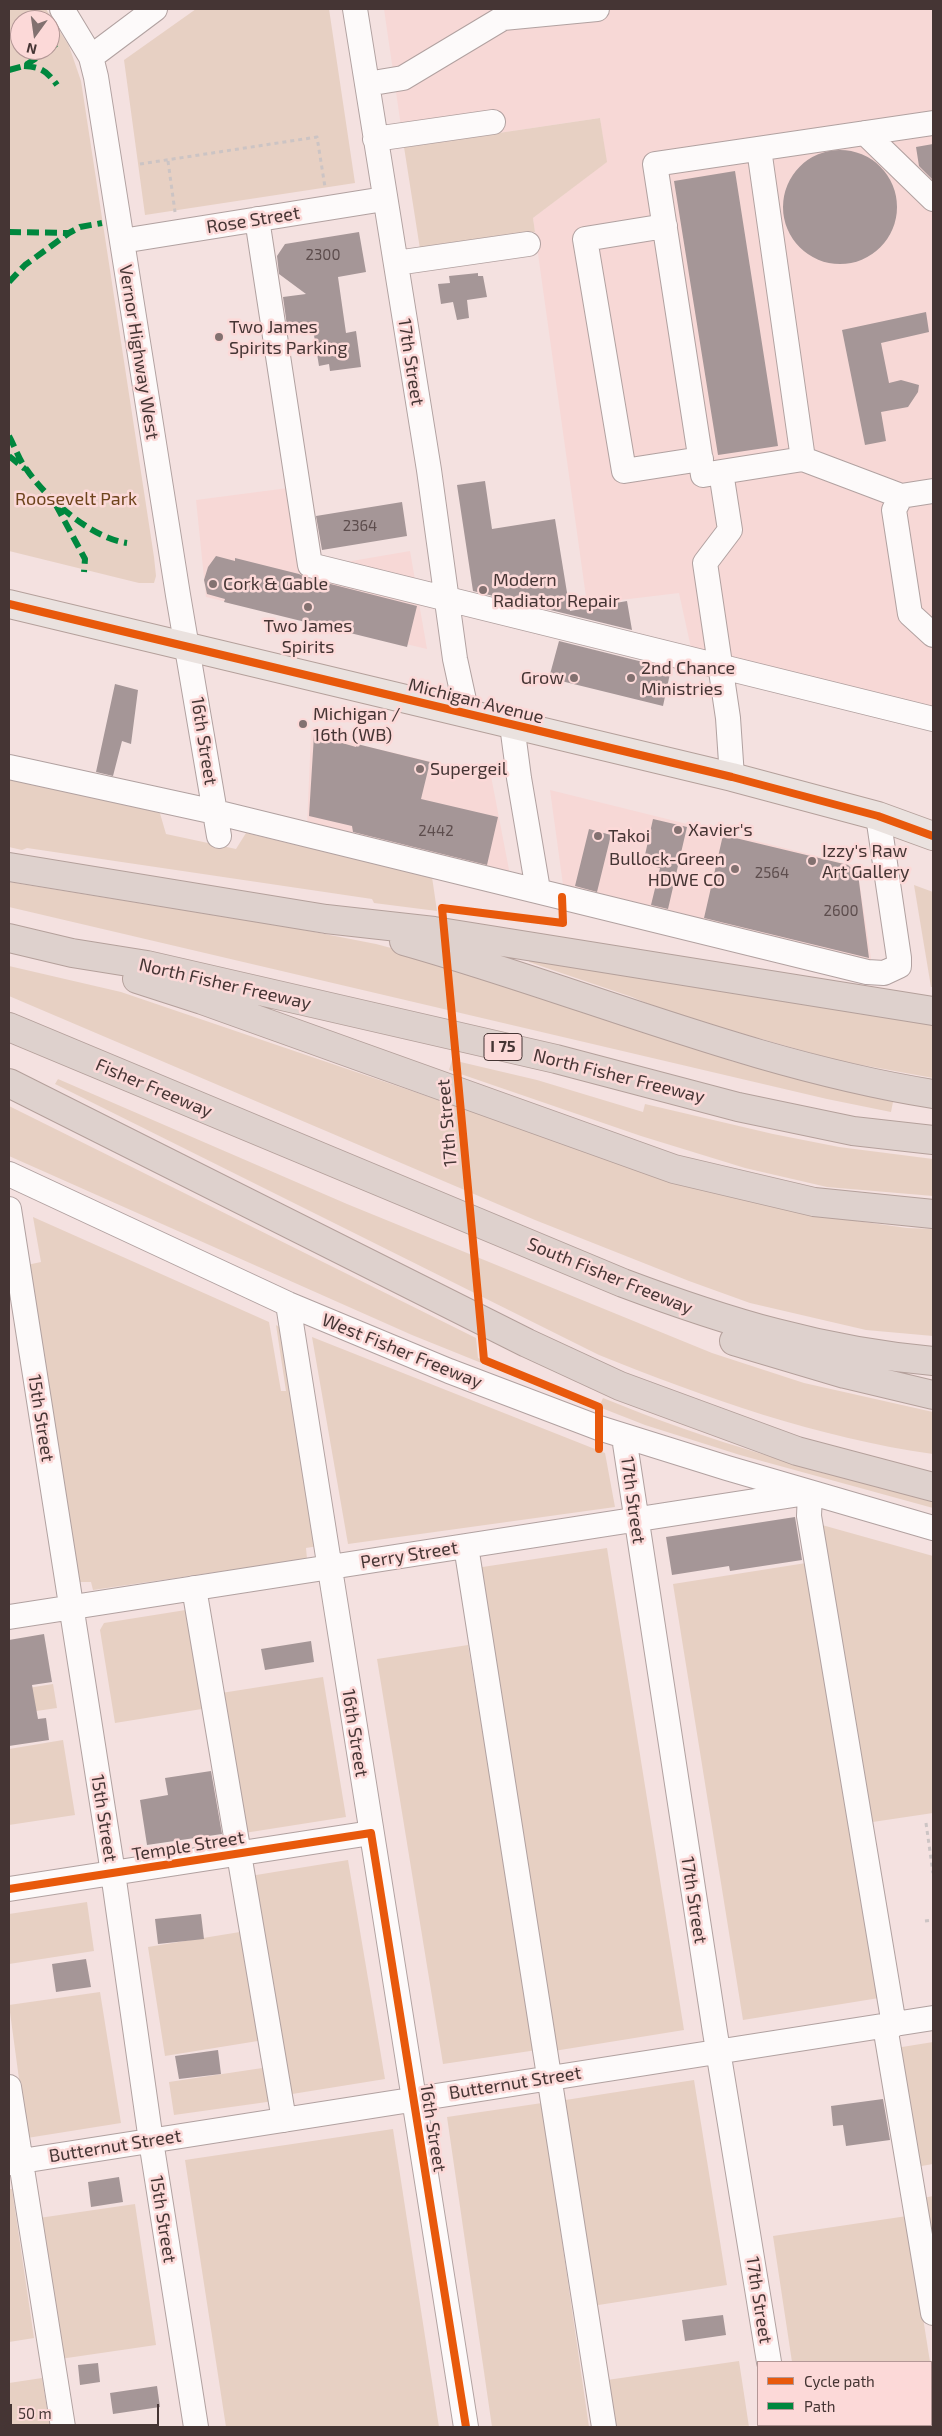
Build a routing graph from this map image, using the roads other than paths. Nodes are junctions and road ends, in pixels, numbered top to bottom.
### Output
1 (62, 9) edge
2 (155, 9) edge
3 (355, 9) edge
4 (597, 9) edge
5 (502, 13) edge
6 (91, 57) junction
7 (367, 84) junction
8 (493, 122) dead end
9 (933, 123) edge
10 (865, 133) junction
11 (375, 139) junction
12 (759, 149) junction
13 (384, 199) junction
14 (933, 199) edge
15 (257, 219) junction
16 (665, 226) junction
17 (122, 241) junction
18 (528, 244) dead end
19 (396, 263) junction
20 (701, 459) junction
21 (803, 459) junction
22 (721, 472) junction
23 (933, 491) edge
24 (901, 496) junction
25 (448, 600) junction
26 (9, 604) edge
27 (933, 635) edge
28 (188, 647) junction
29 (721, 667) junction
30 (467, 714) junction
31 (933, 720) edge
32 (512, 725) junction
33 (9, 767) edge
34 (732, 777) junction
35 (215, 812) junction
36 (878, 816) junction
37 (220, 836) dead end
38 (933, 836) edge
39 (9, 866) edge
40 (538, 890) junction
41 (326, 919) junction
42 (9, 938) edge
43 (72, 953) junction
44 (933, 1011) edge
45 (9, 1027) edge
46 (9, 1083) edge
47 (933, 1094) edge
48 (933, 1140) edge
49 (298, 1149) junction
50 (9, 1174) edge
51 (9, 1209) edge
52 (933, 1214) edge
53 (288, 1304) junction
54 (933, 1361) edge
55 (933, 1395) edge
56 (734, 1428) junction
57 (624, 1438) junction
58 (933, 1469) edge
59 (933, 1486) edge
60 (810, 1493) junction
61 (636, 1519) junction
62 (933, 1528) edge
63 (466, 1546) junction
64 (329, 1567) junction
65 (194, 1588) junction
66 (71, 1607) junction
67 (9, 1617) edge
68 (371, 1833) junction
69 (239, 1853) junction
70 (113, 1873) junction
71 (9, 1889) edge
72 (933, 2018) edge
73 (889, 2026) junction
74 (718, 2051) junction
75 (549, 2078) junction
76 (9, 2087) edge
77 (414, 2100) junction
78 (284, 2120) junction
79 (150, 2141) junction
80 (14, 2162) edge
81 (933, 2313) edge
82 (769, 2361) edge
83 (63, 2427) edge
84 (196, 2427) edge
85 (466, 2427) edge
86 (604, 2427) edge

1 - 6 street
2 - 6 street
3 - 7 street, 17th Street
4 - 5 street
5 - 7 street
6 - 17 street, Vernor Highway West
7 - 11 street, 17th Street
8 - 11 street
9 - 10 street
10 - 12 street
10 - 14 street
11 - 13 street, 17th Street
12 - 16 street
12 - 21 street
13 - 15 street, Rose Street
13 - 19 street, 17th Street
15 - 17 street, Rose Street
15 - 25 street
16 - 20 street
16 - 20 street
17 - 28 street, Vernor Highway West
18 - 19 street
19 - 25 street, 17th Street
20 - 22 street
21 - 22 street
21 - 24 street
22 - 29 street
23 - 24 street
24 - 27 street
25 - 29 street
25 - 30 street, 17th Street
26 - 28 main road, Michigan Avenue
28 - 30 main road, Michigan Avenue
28 - 35 street, 16th Street
29 - 31 street
29 - 34 street
30 - 32 main road, Michigan Avenue
32 - 34 main road, Michigan Avenue
32 - 40 street
33 - 35 street
34 - 36 main road, Michigan Avenue
35 - 37 street, 16th Street
35 - 40 street
36 - 38 main road, Michigan Avenue
36 - 40 street
39 - 41 highway
41 - 44 highway
41 - 47 highway
42 - 43 highway, I 75
43 - 48 highway, North Fisher Freeway / I 75
43 - 52 highway
45 - 49 highway, Fisher Freeway
46 - 56 highway
49 - 54 highway, South Fisher Freeway
49 - 55 highway
50 - 53 street, West Fisher Freeway
51 - 66 street, 15th Street
53 - 57 street, West Fisher Freeway
53 - 64 street, 16th Street
56 - 58 highway
56 - 59 highway
57 - 60 street, West Fisher Freeway
57 - 61 street, 17th Street
60 - 61 street, Perry Street
60 - 62 street, West Fisher Freeway
60 - 73 street
61 - 63 street, Perry Street
61 - 74 street, 17th Street
63 - 64 street, Perry Street
63 - 75 street
64 - 65 street, Perry Street
64 - 68 street, 16th Street
65 - 66 street, Perry Street
65 - 69 street
66 - 67 street, Perry Street
66 - 70 street, 15th Street
68 - 69 street, Temple Street
68 - 77 street, 16th Street
69 - 70 street, Temple Street
69 - 78 street
70 - 71 street, Temple Street
70 - 79 street, 15th Street
72 - 73 street, Butternut Street
73 - 74 street, Butternut Street
73 - 81 street
74 - 75 street, Butternut Street
74 - 82 street, 17th Street
75 - 77 street, Butternut Street
75 - 86 street
76 - 80 street
77 - 78 street, Butternut Street
77 - 85 street, 16th Street
78 - 79 street, Butternut Street
79 - 80 street, Butternut Street
79 - 84 street, 15th Street
80 - 83 street

